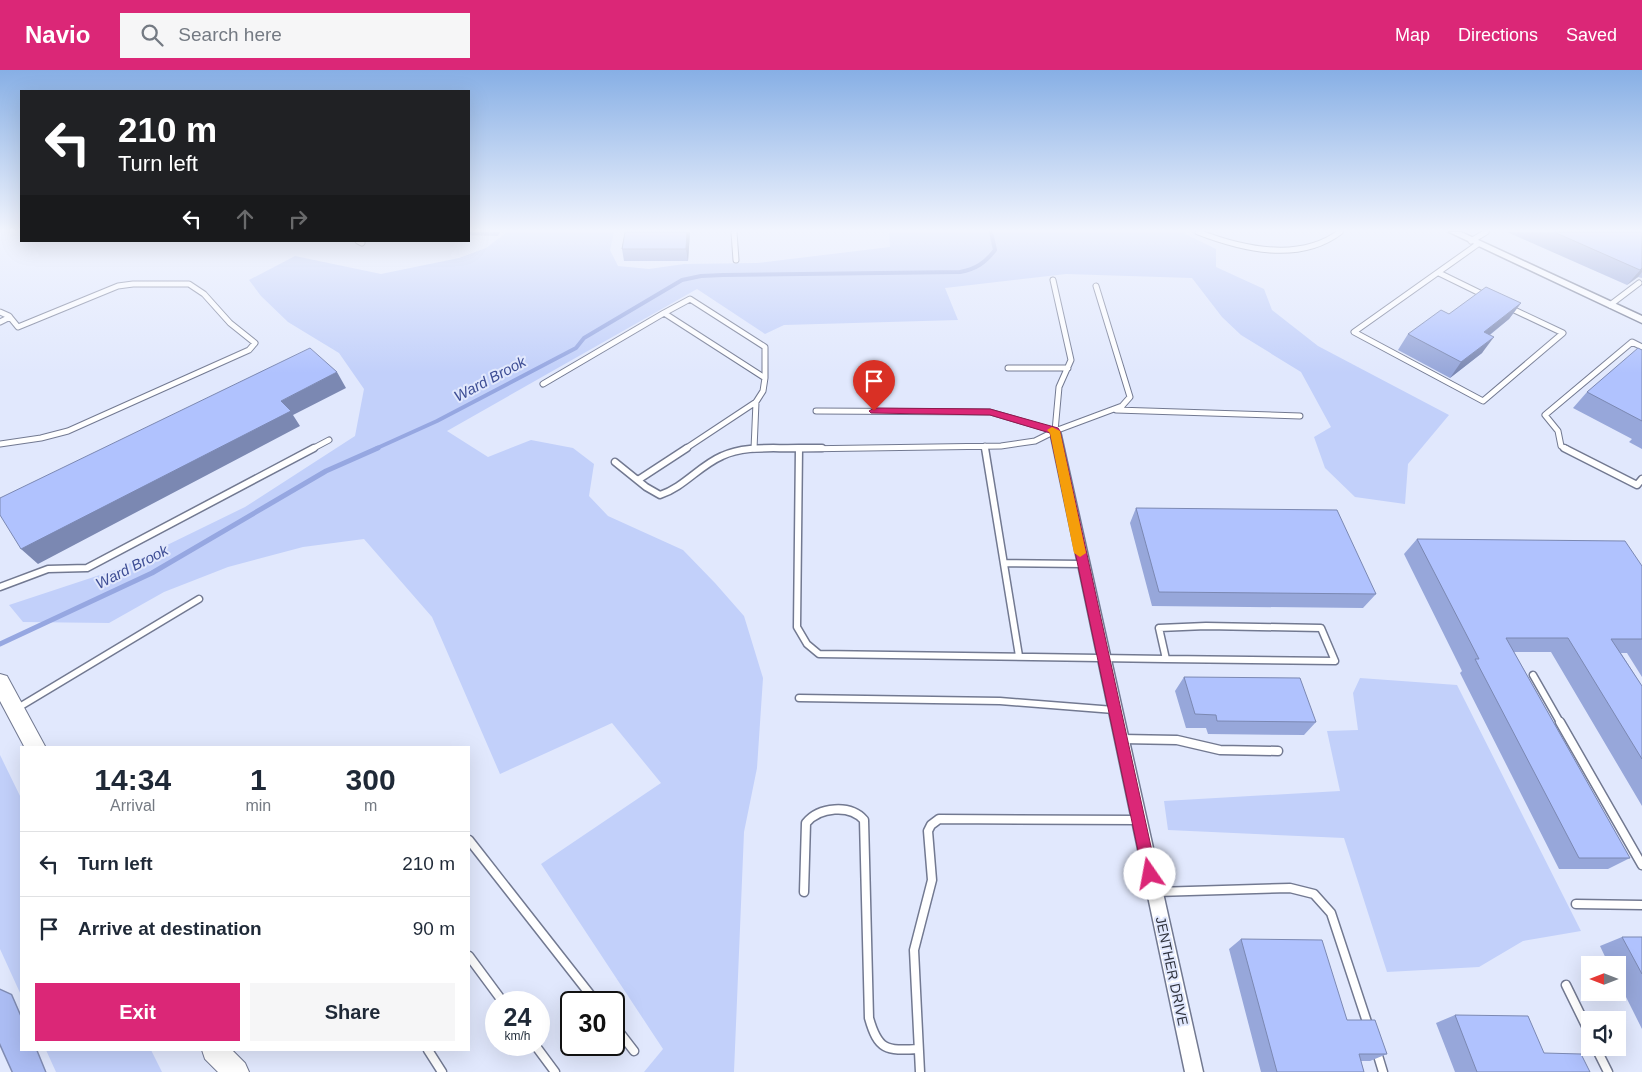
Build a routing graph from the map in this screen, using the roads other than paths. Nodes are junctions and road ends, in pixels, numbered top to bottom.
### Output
1 (1430, 279) edge
2 (1451, 279) edge
3 (1554, 279) edge
4 (1053, 280) dead end
5 (1638, 283) edge
6 (1096, 286) dead end
7 (1492, 299) edge
8 (1501, 303) edge
9 (1610, 305) junction
10 (0, 312) edge
11 (664, 313) junction
12 (10, 317) junction
13 (1642, 320) edge
14 (0, 322) edge
15 (1642, 347) edge
16 (1008, 368) dead end
17 (1068, 368) junction
18 (765, 378) junction
19 (543, 384) dead end
20 (756, 402) junction
21 (1113, 410) junction
22 (816, 411) dead end
23 (1300, 416) dead end
24 (1055, 431) junction
25 (329, 440) dead end
26 (0, 444) edge
27 (984, 446) junction
28 (799, 448) junction
29 (754, 449) junction
30 (615, 462) dead end
31 (638, 480) junction
32 (1642, 480) edge
33 (1004, 563) junction
34 (1082, 564) junction
35 (0, 587) edge
36 (199, 599) dead end
37 (1019, 656) junction
38 (1103, 657) junction
39 (1166, 659) junction
40 (1534, 675) dead end
41 (0, 682) edge
42 (798, 698) dead end
43 (15, 710) junction
44 (1114, 710) junction
45 (1120, 739) junction
46 (35, 746) edge
47 (1278, 751) dead end
48 (1138, 820) junction
49 (470, 841) edge
50 (1642, 865) edge
51 (804, 892) dead end
52 (1154, 892) junction
53 (1576, 904) dead end
54 (1642, 905) edge
55 (470, 957) edge
56 (1566, 985) dead end
57 (495, 991) edge
58 (587, 991) edge
59 (0, 1006) edge
60 (1581, 1016) edge
61 (1371, 1034) edge
62 (625, 1039) edge
63 (1374, 1044) edge
64 (918, 1049) junction
65 (634, 1050) dead end
66 (215, 1051) edge
67 (429, 1051) edge
68 (543, 1056) edge
69 (1600, 1056) edge
70 (29, 1072) edge
71 (236, 1072) edge
72 (442, 1072) edge
73 (555, 1072) edge
74 (920, 1072) edge
75 (1194, 1072) edge
76 (1383, 1072) edge
77 (1608, 1072) edge

1 - 8 lane
2 - 7 lane
3 - 9 street
4 - 17 lane
5 - 9 lane
6 - 21 lane
9 - 13 street
10 - 12 lane
11 - 18 lane
11 - 18 lane
11 - 19 lane
12 - 14 lane
12 - 26 lane
15 - 32 lane
16 - 17 lane
17 - 24 lane
18 - 20 lane
20 - 29 lane
20 - 31 lane
21 - 23 lane
21 - 24 lane
22 - 24 lane
24 - 27 lane
24 - 34 street, JENTHER DRIVE
25 - 35 lane
27 - 28 lane
27 - 33 lane
28 - 29 lane
28 - 37 lane
29 - 31 lane
30 - 31 lane
33 - 34 lane
33 - 37 lane
34 - 38 street, JENTHER DRIVE
36 - 43 lane
37 - 38 lane
38 - 39 lane
38 - 44 street, JENTHER DRIVE
39 - 39 lane
40 - 50 lane
41 - 43 street
42 - 44 lane
43 - 46 street
44 - 45 street, JENTHER DRIVE
45 - 47 lane
45 - 48 street, JENTHER DRIVE
48 - 52 street, JENTHER DRIVE
48 - 64 lane
49 - 58 lane
51 - 64 lane
52 - 61 lane
52 - 75 street, JENTHER DRIVE
53 - 54 lane
55 - 57 lane
56 - 60 lane
59 - 70 highway
62 - 65 lane
63 - 76 lane
64 - 74 lane
66 - 71 street
67 - 72 lane
68 - 73 lane
69 - 77 lane

